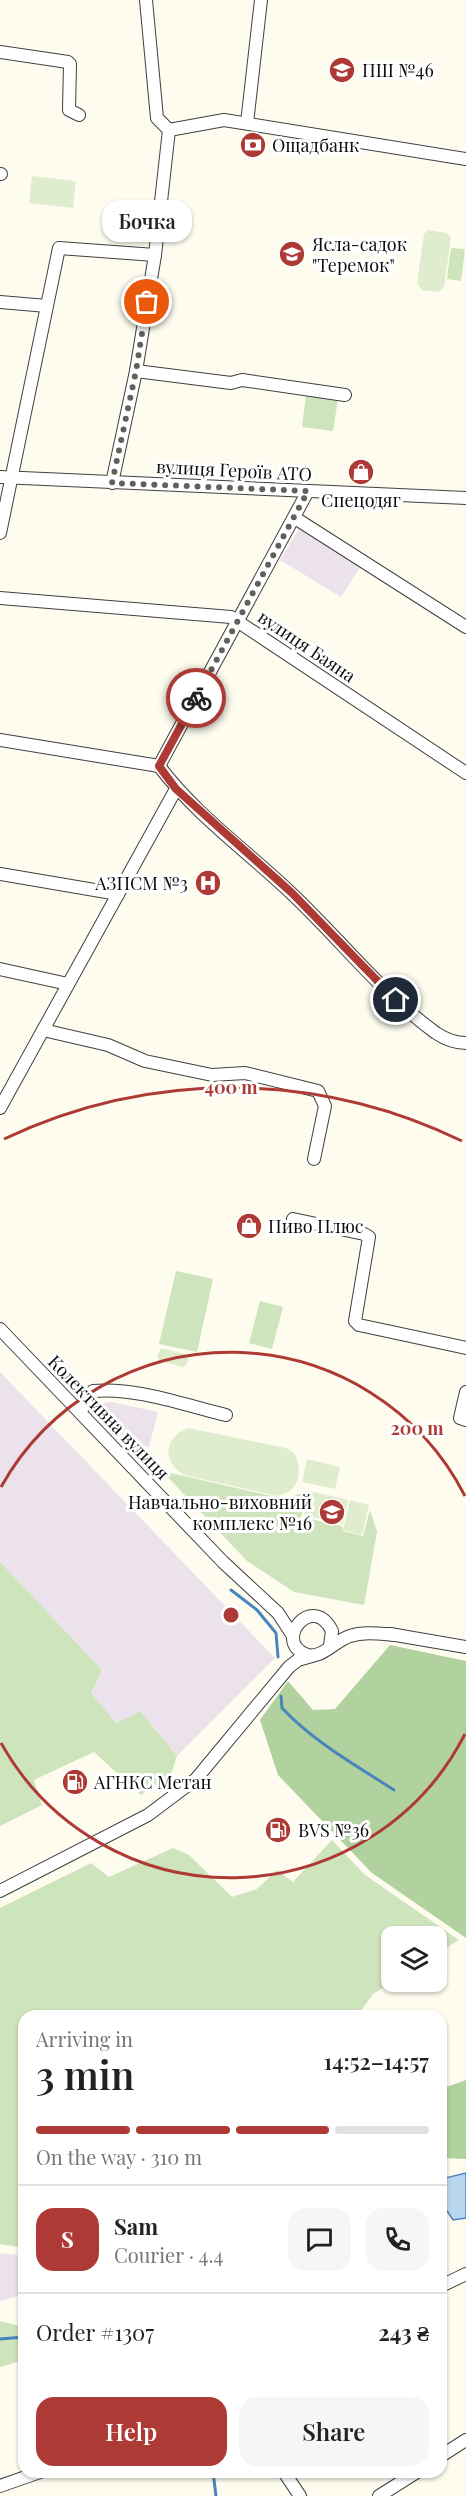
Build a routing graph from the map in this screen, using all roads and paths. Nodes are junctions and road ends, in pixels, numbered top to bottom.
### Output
1 (146, 0) edge
2 (261, 0) edge
3 (0, 52) edge
4 (79, 115) dead end
5 (247, 123) junction
6 (169, 130) junction
7 (466, 159) edge
8 (155, 255) junction
9 (0, 302) edge
10 (47, 306) junction
11 (136, 371) junction
12 (345, 395) dead end
13 (5, 478) edge
14 (112, 483) junction
15 (308, 491) junction
16 (466, 498) edge
17 (295, 518) junction
18 (0, 533) edge
19 (0, 598) edge
20 (238, 620) junction
21 (466, 627) edge
22 (0, 740) edge
23 (159, 766) junction
24 (466, 773) edge
25 (176, 789) junction
26 (0, 874) edge
27 (118, 894) junction
28 (0, 969) edge
29 (68, 984) junction
30 (43, 1030) junction
31 (466, 1043) edge
32 (0, 1108) edge
33 (314, 1159) dead end
34 (293, 1219) dead end
35 (0, 1329) edge
36 (466, 1348) edge
37 (466, 1392) edge
38 (80, 1412) junction
39 (226, 1415) dead end
40 (466, 1420) edge
41 (269, 1605) junction
42 (305, 1618) junction
43 (328, 1623) junction
44 (396, 1635) junction
45 (293, 1640) junction
46 (330, 1645) junction
47 (466, 1647) edge
48 (312, 1656) junction
49 (289, 1667) junction
50 (0, 1892) edge
51 (466, 2274) edge
52 (447, 2283) edge
53 (466, 2440) edge
54 (447, 2452) edge
55 (23, 2478) edge
56 (288, 2478) edge
57 (408, 2478) edge
58 (0, 2486) edge
59 (300, 2496) edge
60 (379, 2496) edge

1 - 6 street
2 - 5 street
3 - 4 street
5 - 6 street
5 - 7 street
6 - 8 street
8 - 10 street
8 - 11 street
9 - 10 street
10 - 13 street
11 - 12 street
11 - 14 street
13 - 14 street, вулиця Героїв АТО
13 - 18 street
14 - 15 street, вулиця Героїв АТО
15 - 16 street, вулиця Героїв АТО
15 - 17 street
17 - 20 street
17 - 21 street
19 - 20 street, вулиця Баяна
20 - 23 street
20 - 24 street, вулиця Баяна
22 - 23 street
23 - 25 street
25 - 27 street
25 - 31 street
26 - 27 street
27 - 29 street
28 - 29 street
29 - 30 street
30 - 32 street
30 - 33 street
34 - 36 street
35 - 38 street, Колективна вулиця
37 - 40 street
38 - 39 street
38 - 41 street, Колективна вулиця
41 - 42 street, Колективна вулиця
41 - 45 street, Колективна вулиця
42 - 43 street
42 - 45 street
43 - 44 street
43 - 46 street
44 - 46 street
44 - 47 street
45 - 48 street
45 - 49 street
46 - 48 street
48 - 49 street
49 - 50 street
51 - 52 street
53 - 54 street
55 - 58 street
56 - 59 street
57 - 60 street

